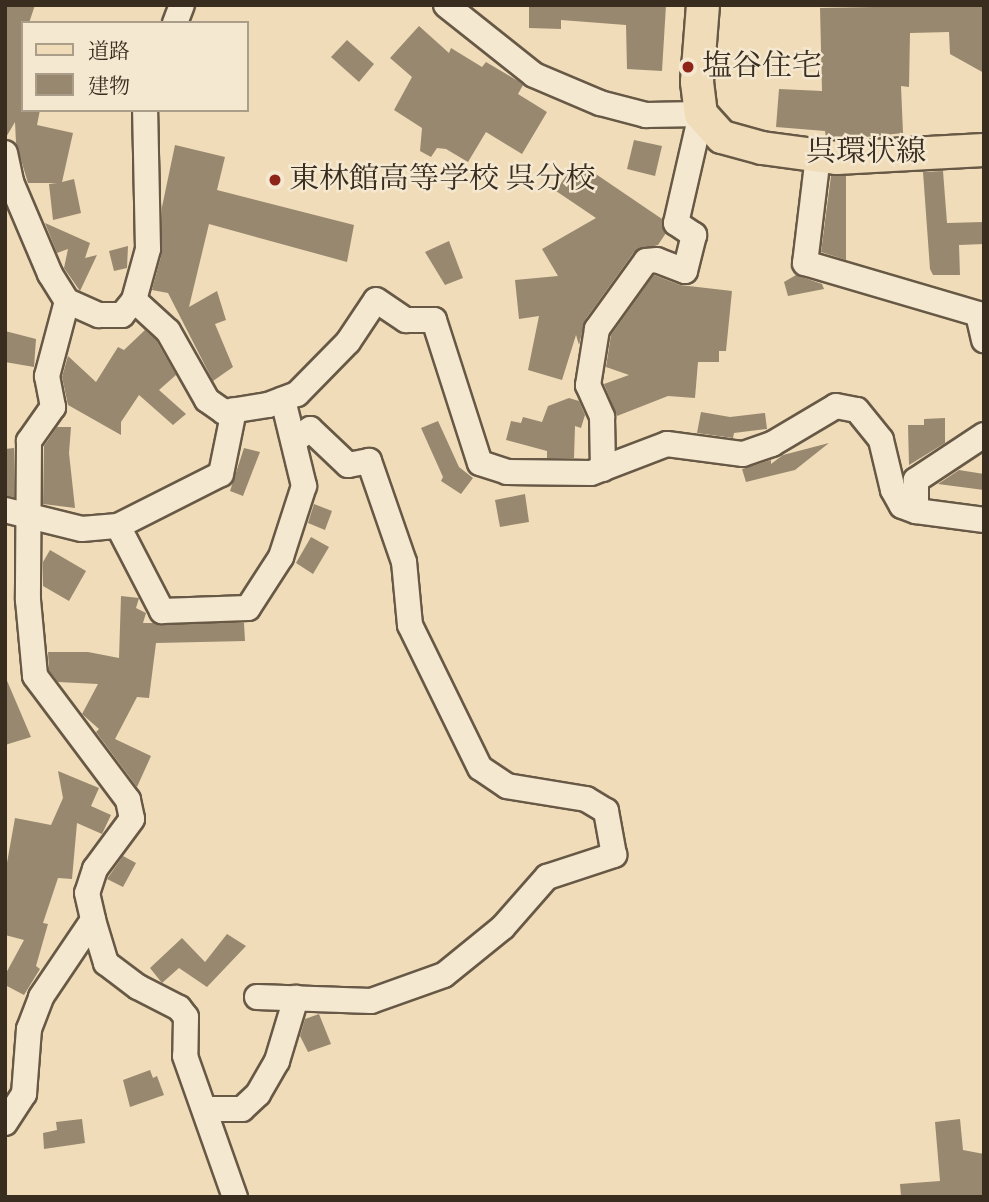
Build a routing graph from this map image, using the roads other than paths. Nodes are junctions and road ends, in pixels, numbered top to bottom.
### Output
1 (446, 5) edge
2 (703, 5) edge
3 (145, 112) edge
4 (701, 114) junction
5 (984, 150) edge
6 (5, 153) edge
7 (818, 156) junction
8 (134, 300) junction
9 (68, 301) junction
10 (984, 340) edge
11 (284, 400) junction
12 (234, 410) junction
13 (984, 435) edge
14 (294, 441) junction
15 (603, 469) junction
16 (5, 510) edge
17 (916, 511) junction
18 (31, 519) junction
19 (984, 520) edge
20 (118, 526) junction
21 (93, 920) junction
22 (257, 998) dead end
23 (296, 999) junction
24 (206, 1109) junction
25 (5, 1123) edge
26 (235, 1197) edge

1 - 4 street
2 - 4 main road
3 - 8 street
4 - 7 main road, 呉環状線
4 - 15 street
5 - 7 main road, 呉環状線
6 - 9 street
7 - 10 street
8 - 9 street
8 - 12 street
9 - 18 street
11 - 12 street
11 - 14 street
11 - 15 street
12 - 20 street
13 - 17 street
14 - 20 street
14 - 23 street
15 - 17 street
16 - 18 street
17 - 19 street
18 - 20 street
18 - 21 street
21 - 24 street
21 - 25 street
22 - 23 street
23 - 24 street
24 - 26 street

